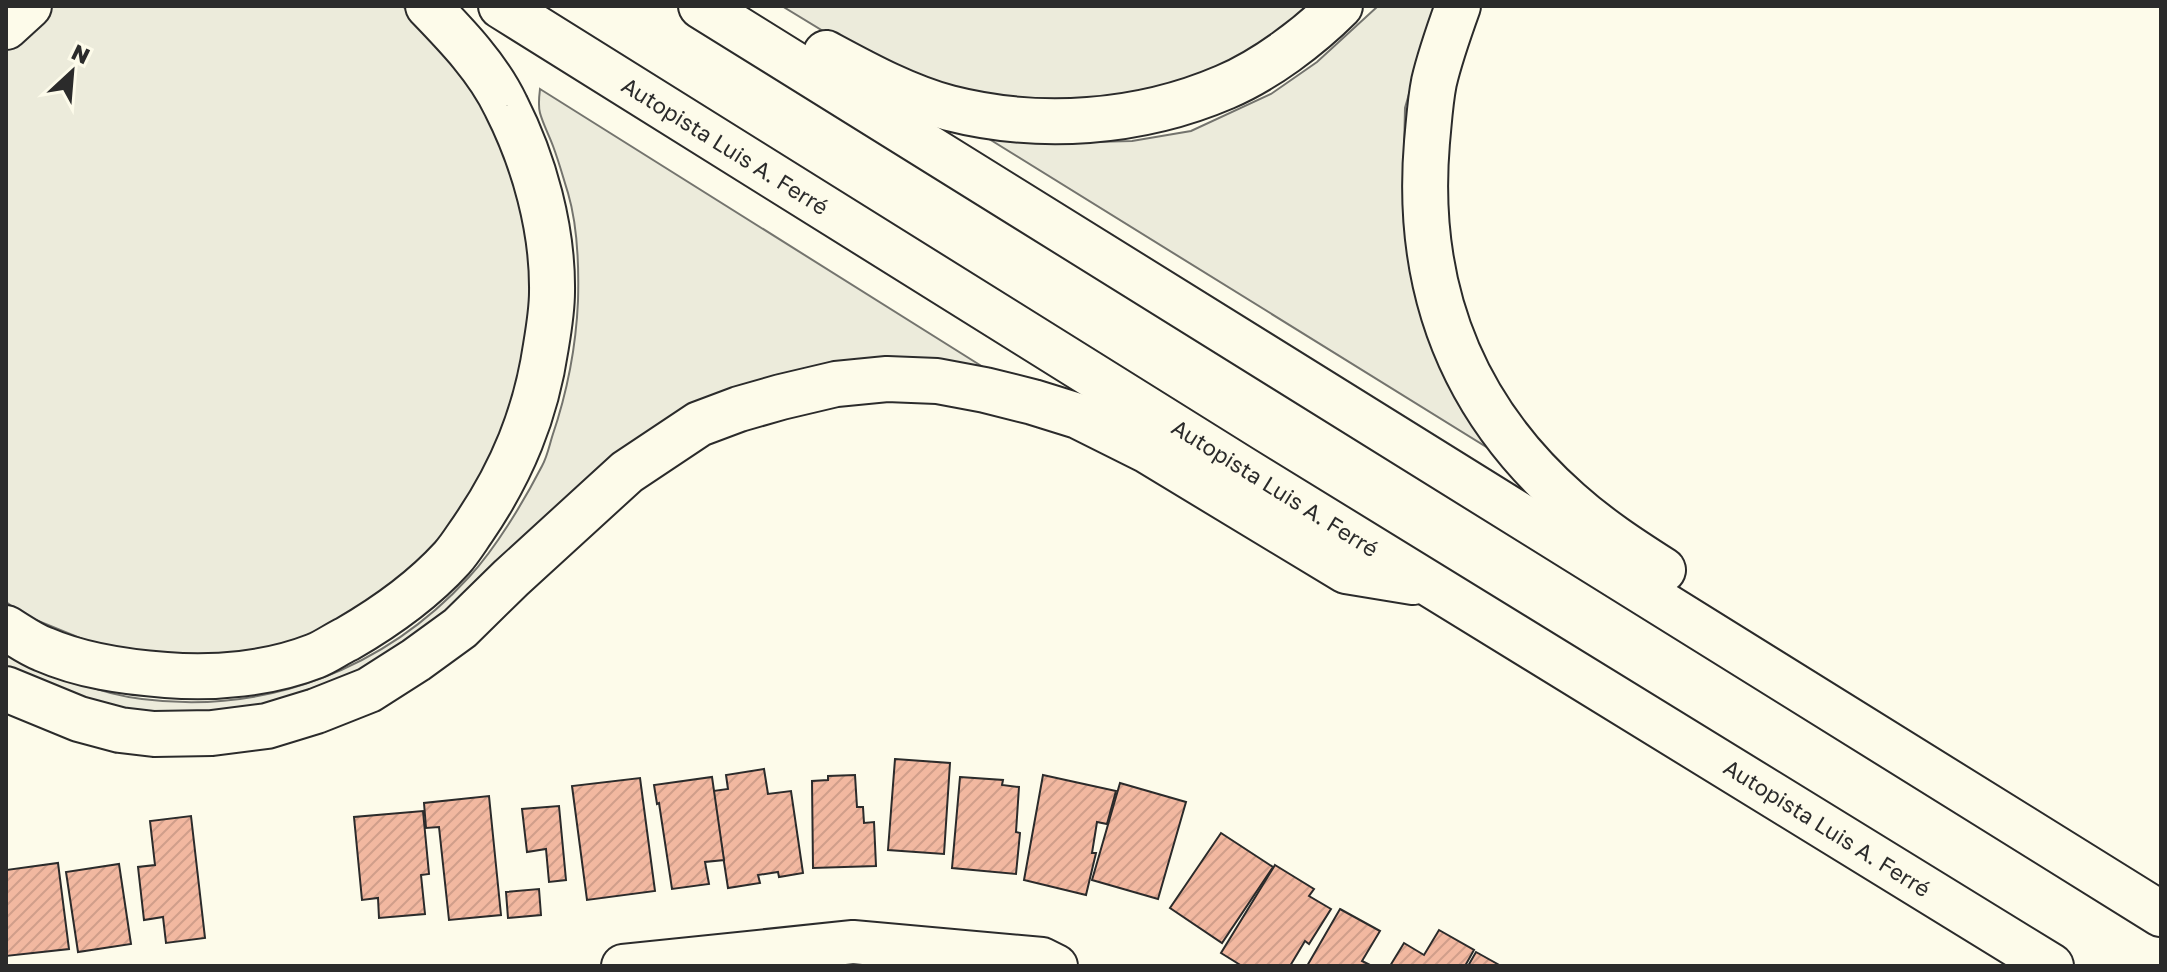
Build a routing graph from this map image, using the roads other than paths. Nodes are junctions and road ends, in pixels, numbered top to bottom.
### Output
1 (29, 6) edge
2 (428, 6) edge
3 (501, 6) edge
4 (701, 6) edge
5 (730, 6) edge
6 (1340, 6) edge
7 (1458, 6) edge
8 (6, 27) edge
9 (1434, 585) junction
10 (6, 628) edge
11 (6, 689) edge
12 (1990, 808) junction
13 (2161, 914) edge
14 (623, 966) edge
15 (1056, 966) edge
16 (2051, 966) edge

1 - 8 highway
2 - 10 highway
3 - 9 highway, Autopista Luis A. Ferré
4 - 12 highway
5 - 6 highway
7 - 12 highway
9 - 11 highway
9 - 16 highway, Autopista Luis A. Ferré
12 - 13 highway
14 - 15 street

